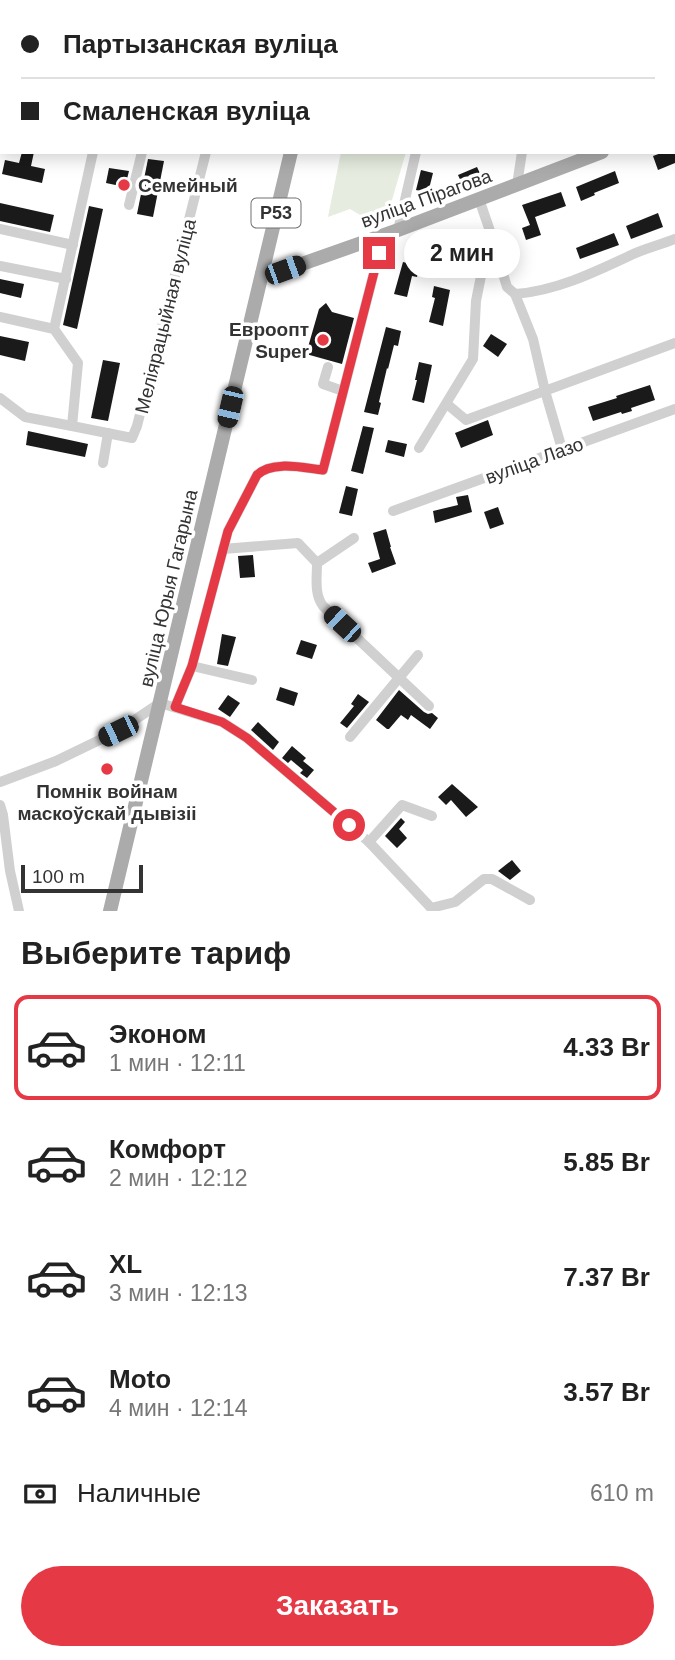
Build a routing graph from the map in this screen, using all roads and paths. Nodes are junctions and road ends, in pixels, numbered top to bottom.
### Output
1 (93, 154) edge
2 (142, 154) edge
3 (205, 154) edge
4 (291, 154) edge
5 (416, 154) edge
6 (522, 154) edge
7 (597, 154) edge
8 (517, 185) junction
9 (480, 199) junction
10 (129, 205) dead end
11 (0, 229) edge
12 (397, 230) junction
13 (490, 232) junction
14 (675, 239) edge
15 (73, 245) junction
16 (0, 266) edge
17 (262, 274) junction
18 (66, 279) junction
19 (515, 294) junction
20 (0, 317) edge
21 (54, 330) junction
22 (675, 344) edge
23 (328, 367) dead end
24 (343, 390) junction
25 (545, 391) junction
26 (0, 398) edge
27 (447, 404) junction
28 (675, 409) edge
29 (72, 426) junction
30 (108, 433) junction
31 (419, 448) dead end
32 (562, 449) junction
33 (103, 463) dead end
34 (393, 511) dead end
35 (355, 538) dead end
36 (223, 549) junction
37 (317, 563) junction
38 (418, 655) dead end
39 (192, 666) junction
40 (399, 677) junction
41 (252, 680) dead end
42 (160, 703) junction
43 (429, 706) dead end
44 (175, 707) junction
45 (350, 737) dead end
46 (0, 782) edge
47 (0, 806) edge
48 (432, 816) dead end
49 (369, 842) junction
50 (5, 873) edge
51 (530, 900) dead end
52 (111, 909) edge
53 (432, 909) edge
54 (19, 911) edge

1 - 15 street
2 - 10 street
3 - 30 street, Меліярацыйная вуліца
4 - 17 main road, Р53
5 - 12 street
6 - 8 street
7 - 8 main road, вуліца Пірагова
8 - 9 main road, вуліца Пірагова
9 - 12 main road, вуліца Пірагова
9 - 13 street
11 - 15 street
12 - 17 main road, вуліца Пірагова
12 - 24 street
13 - 19 street
13 - 27 street
14 - 19 street
15 - 18 street
16 - 18 street
17 - 42 main road, вуліца Юрыя Гагарына / Р53
18 - 21 street
19 - 25 street
20 - 21 street
21 - 29 street
22 - 25 street
23 - 24 street
24 - 36 street
25 - 27 street
25 - 32 street
26 - 29 street
27 - 31 street
28 - 32 street, вуліца Лазо
29 - 30 street
30 - 33 street
32 - 34 street, вуліца Лазо
35 - 37 street
36 - 37 street
36 - 39 street
37 - 40 street
38 - 40 street
39 - 41 street
39 - 44 street
40 - 43 street
40 - 45 street
42 - 44 street
42 - 46 street
42 - 52 main road, вуліца Юрыя Гагарына / Р53
44 - 49 street
47 - 50 street
48 - 49 street
49 - 53 street
50 - 54 street
51 - 53 street

